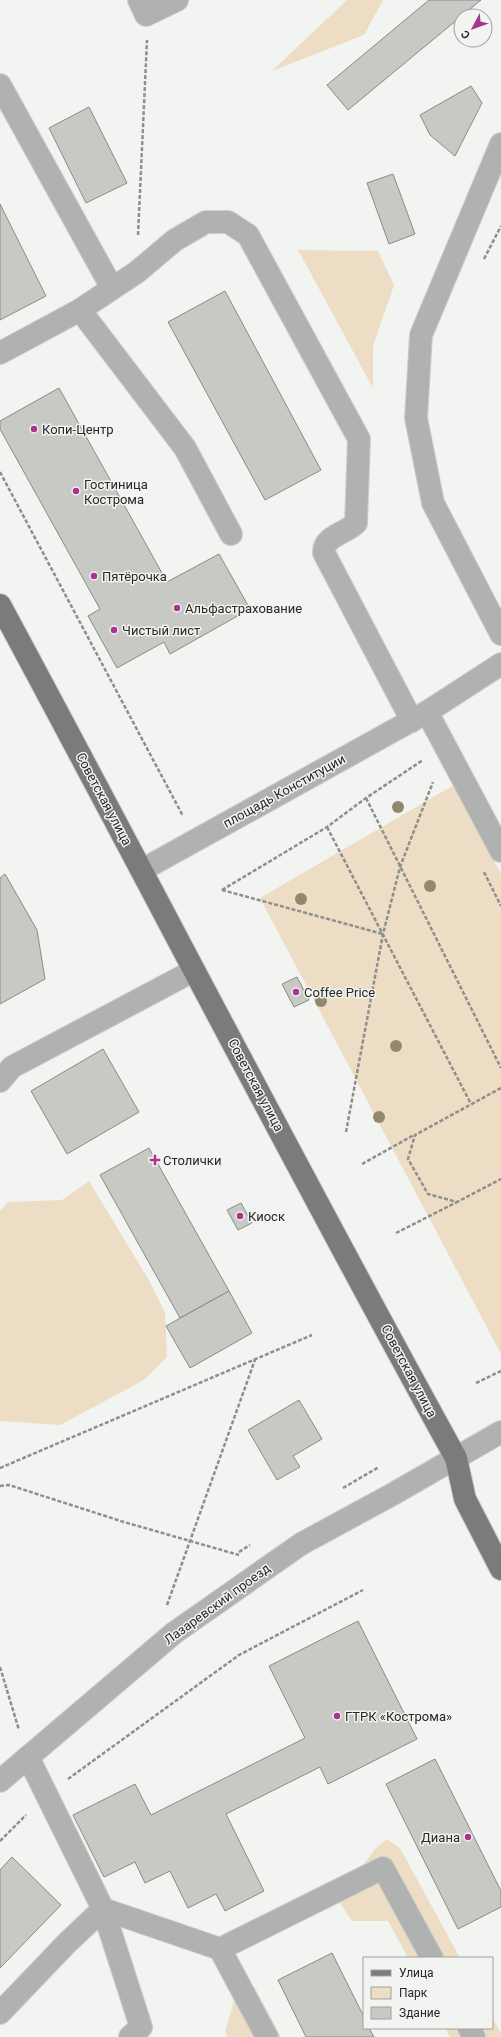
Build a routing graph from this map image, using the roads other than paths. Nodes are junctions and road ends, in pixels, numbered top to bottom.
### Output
1 (176, 0) edge
2 (142, 7) edge
3 (0, 85) edge
4 (501, 144) edge
5 (112, 288) junction
6 (80, 310) junction
7 (0, 353) edge
8 (231, 534) dead end
9 (0, 605) edge
10 (501, 634) edge
11 (501, 664) edge
12 (419, 717) junction
13 (501, 851) edge
14 (142, 870) junction
15 (193, 971) junction
16 (4, 1069) edge
17 (501, 1432) edge
18 (456, 1458) junction
19 (501, 1569) edge
20 (28, 1757) junction
21 (0, 1781) edge
22 (103, 1909) junction
23 (220, 1949) junction
24 (431, 1957) edge
25 (0, 2013) edge
26 (139, 2034) edge
27 (267, 2037) edge

1 - 2 street
3 - 5 street
4 - 10 street
5 - 6 street
5 - 12 street
6 - 7 street
6 - 8 street
9 - 14 main road, Советская улица
11 - 12 street, площадь Конституции
12 - 13 street
12 - 14 street, площадь Конституции
14 - 15 main road, Советская улица
15 - 16 street
15 - 18 main road, Советская улица
17 - 18 street, Лазаревский проезд
18 - 19 main road, Советская улица
18 - 20 street, Лазаревский проезд
20 - 21 street, Лазаревский проезд
20 - 22 street
22 - 23 street
22 - 25 street
22 - 26 street
23 - 24 street
23 - 27 street

